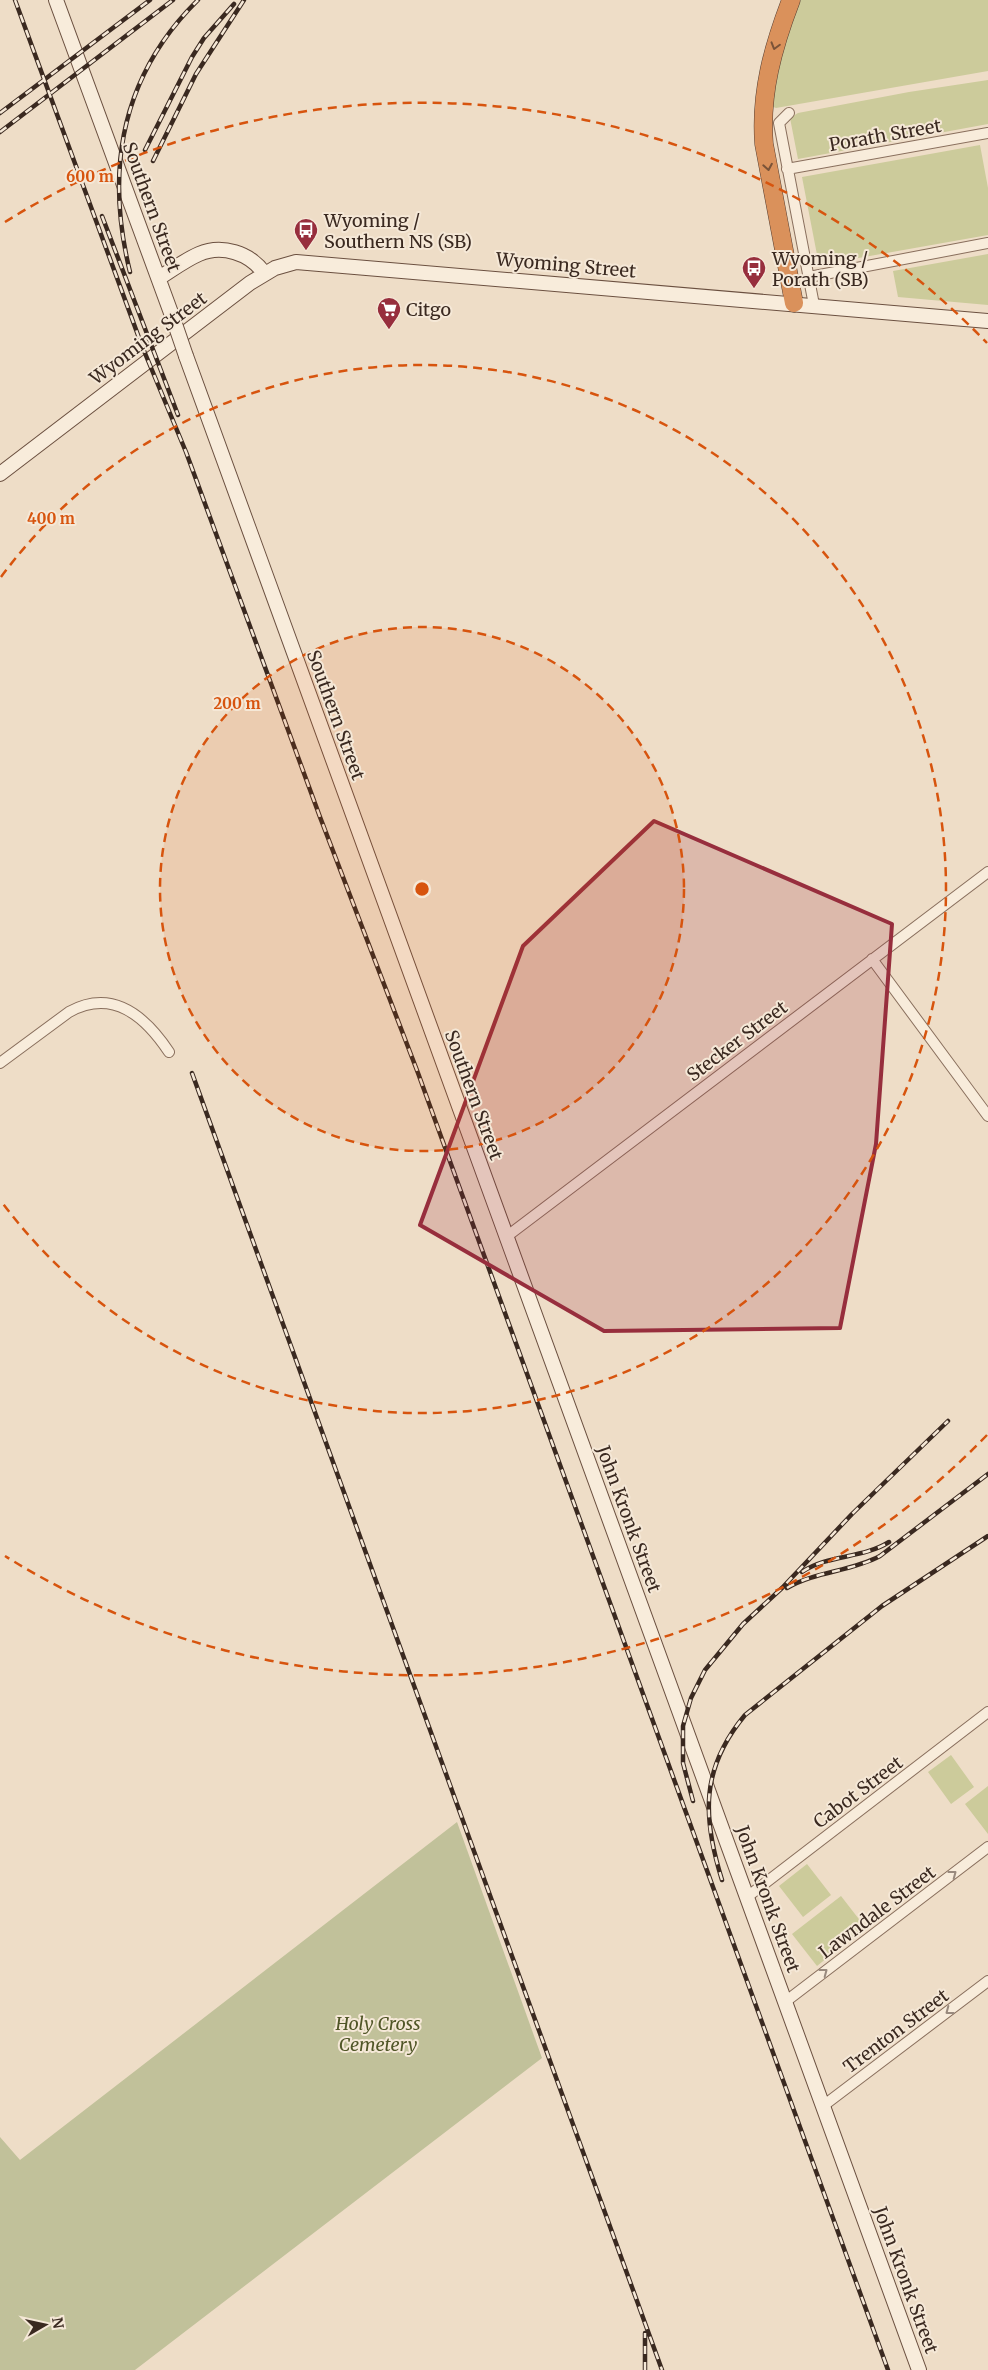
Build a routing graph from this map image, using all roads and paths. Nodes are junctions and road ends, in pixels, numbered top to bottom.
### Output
1 (56, 0) edge
2 (791, 0) edge
3 (789, 113) dead end
4 (988, 133) edge
5 (787, 170) junction
6 (988, 244) edge
7 (264, 273) junction
8 (809, 277) junction
9 (159, 278) junction
10 (794, 303) junction
11 (814, 305) junction
12 (988, 321) edge
13 (0, 474) edge
14 (988, 872) edge
15 (872, 960) junction
16 (169, 1052) dead end
17 (0, 1063) edge
18 (988, 1116) edge
19 (506, 1237) junction
20 (581, 1442) joint
21 (988, 1712) edge
22 (988, 1847) edge
23 (747, 1896) junction
24 (988, 1981) edge
25 (785, 2002) junction
26 (823, 2106) junction
27 (918, 2370) edge

1 - 9 street, Southern Street
2 -> 10 highway
3 - 5 street
4 - 5 street, Porath Street
5 - 8 street
6 - 8 street
7 - 9 street
7 - 10 street, Wyoming Street
7 - 13 street, Wyoming Street
8 - 11 street
9 - 19 street, Southern Street, bridge
10 - 11 street, Wyoming Street
11 - 12 street, Wyoming Street
14 - 15 street, Stecker Street
15 - 18 street
15 - 19 street, Stecker Street
16 - 17 street
19 - 20 street, Southern Street
20 - 23 street, John Kronk Street
21 - 23 street, Cabot Street
25 -> 22 street, Lawndale Street
23 - 25 street, John Kronk Street
24 -> 26 street, Trenton Street
25 - 26 street, John Kronk Street
26 - 27 street, John Kronk Street

